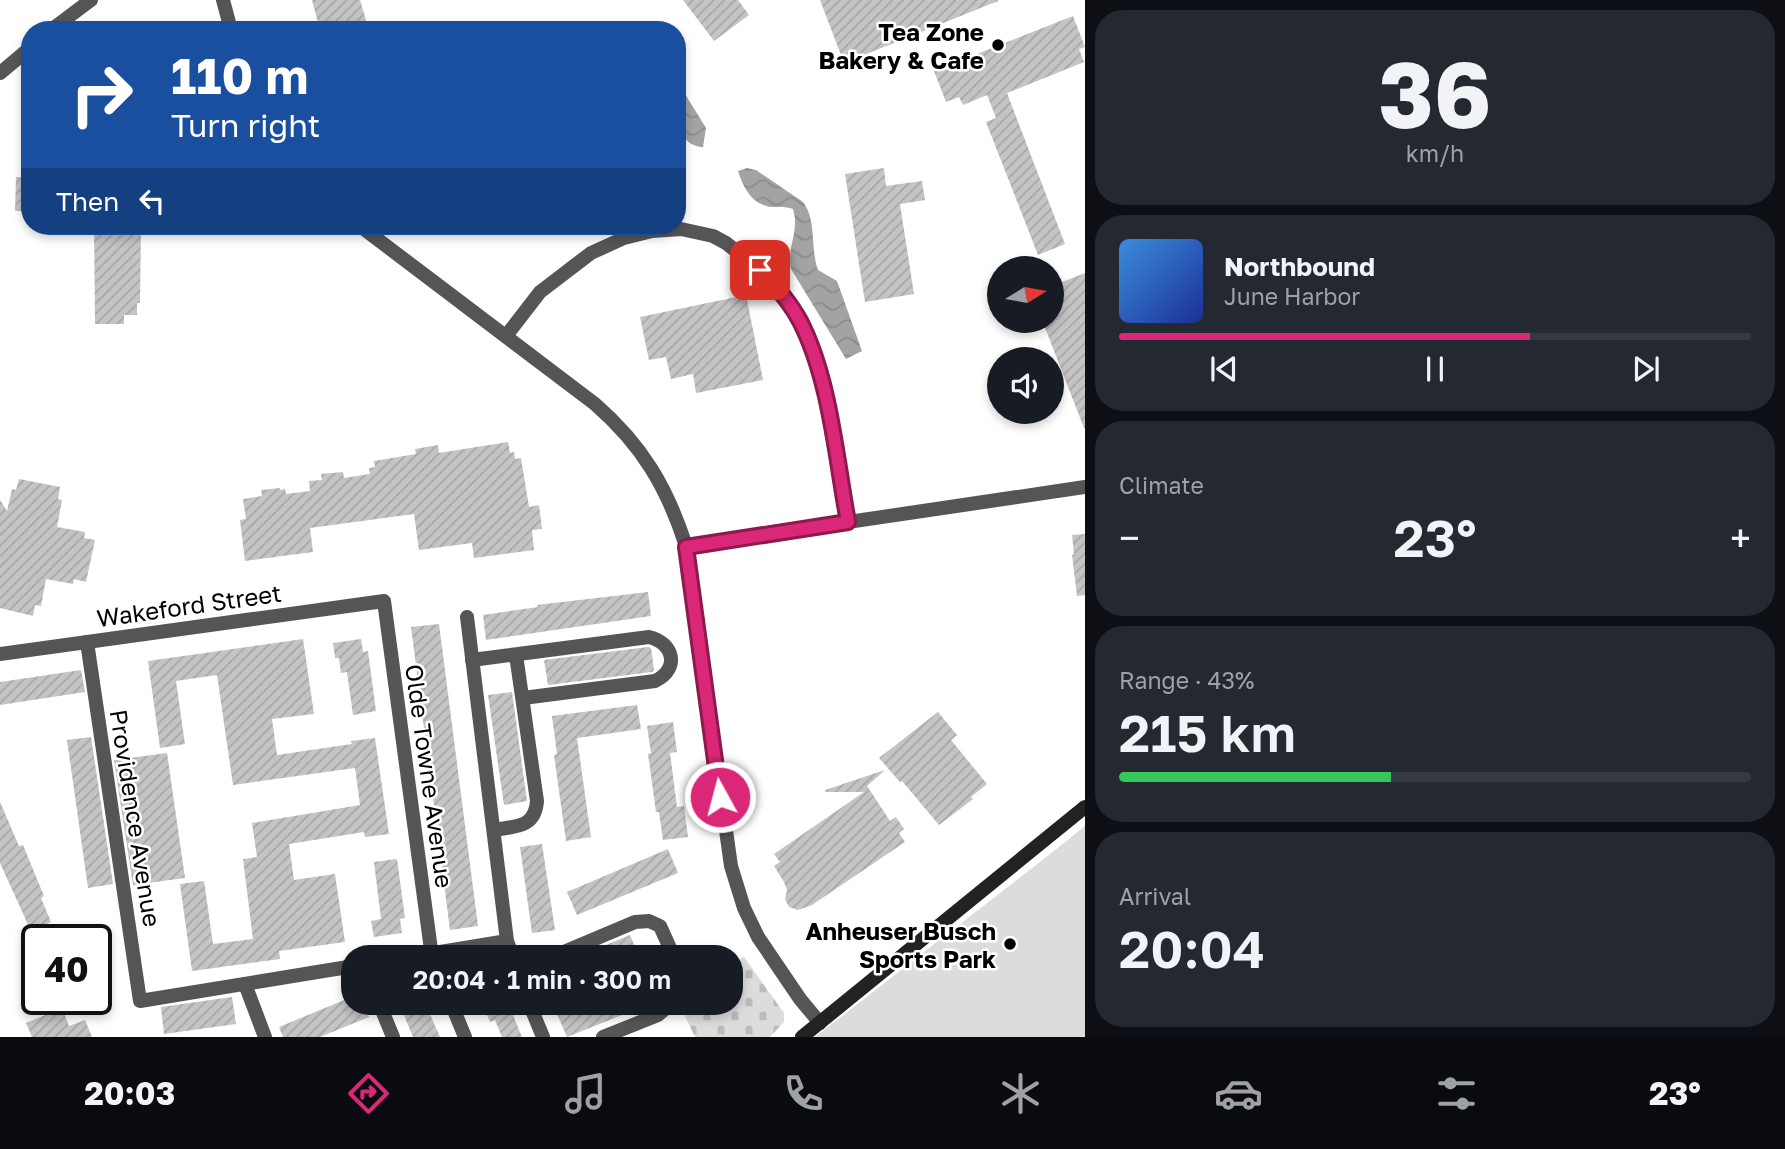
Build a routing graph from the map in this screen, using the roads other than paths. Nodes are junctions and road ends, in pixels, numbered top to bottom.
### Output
1 (223, 0) edge
2 (81, 3) edge
3 (61, 21) edge
4 (229, 21) edge
5 (21, 56) edge
6 (0, 73) edge
7 (686, 230) edge
8 (372, 235) edge
9 (638, 235) edge
10 (506, 336) junction
11 (1085, 487) edge
12 (848, 522) junction
13 (686, 547) junction
14 (384, 601) joint
15 (467, 617) dead end
16 (86, 642) junction
17 (0, 654) edge
18 (516, 655) junction
19 (472, 660) junction
20 (523, 698) junction
21 (1085, 807) edge
22 (494, 830) junction
23 (508, 941) junction
24 (431, 945) edge
25 (488, 945) edge
26 (509, 945) edge
27 (580, 945) edge
28 (669, 945) edge
29 (341, 968) edge
30 (245, 984) junction
31 (384, 1015) edge
32 (456, 1015) edge
33 (534, 1015) edge
34 (658, 1015) edge
35 (820, 1023) junction
36 (265, 1037) edge
37 (393, 1037) edge
38 (465, 1037) edge
39 (543, 1037) edge
40 (603, 1037) edge
41 (802, 1037) edge

1 - 4 street
2 - 3 street
5 - 6 street
7 - 12 street
8 - 10 street
9 - 10 street
10 - 13 street
11 - 12 street
12 - 13 street
13 - 35 street
14 - 16 street, Wakeford Street
14 - 24 street, Olde Towne Avenue
15 - 19 street
16 - 17 street, Wakeford Street
16 - 30 street, Providence Avenue
18 - 19 street
18 - 20 street
18 - 20 street
19 - 22 street
20 - 22 street
21 - 35 main road
22 - 23 street
23 - 25 street
23 - 26 street
27 - 28 street
29 - 30 street
30 - 36 street
31 - 37 street
32 - 38 street
33 - 39 street
34 - 40 street
35 - 41 main road

